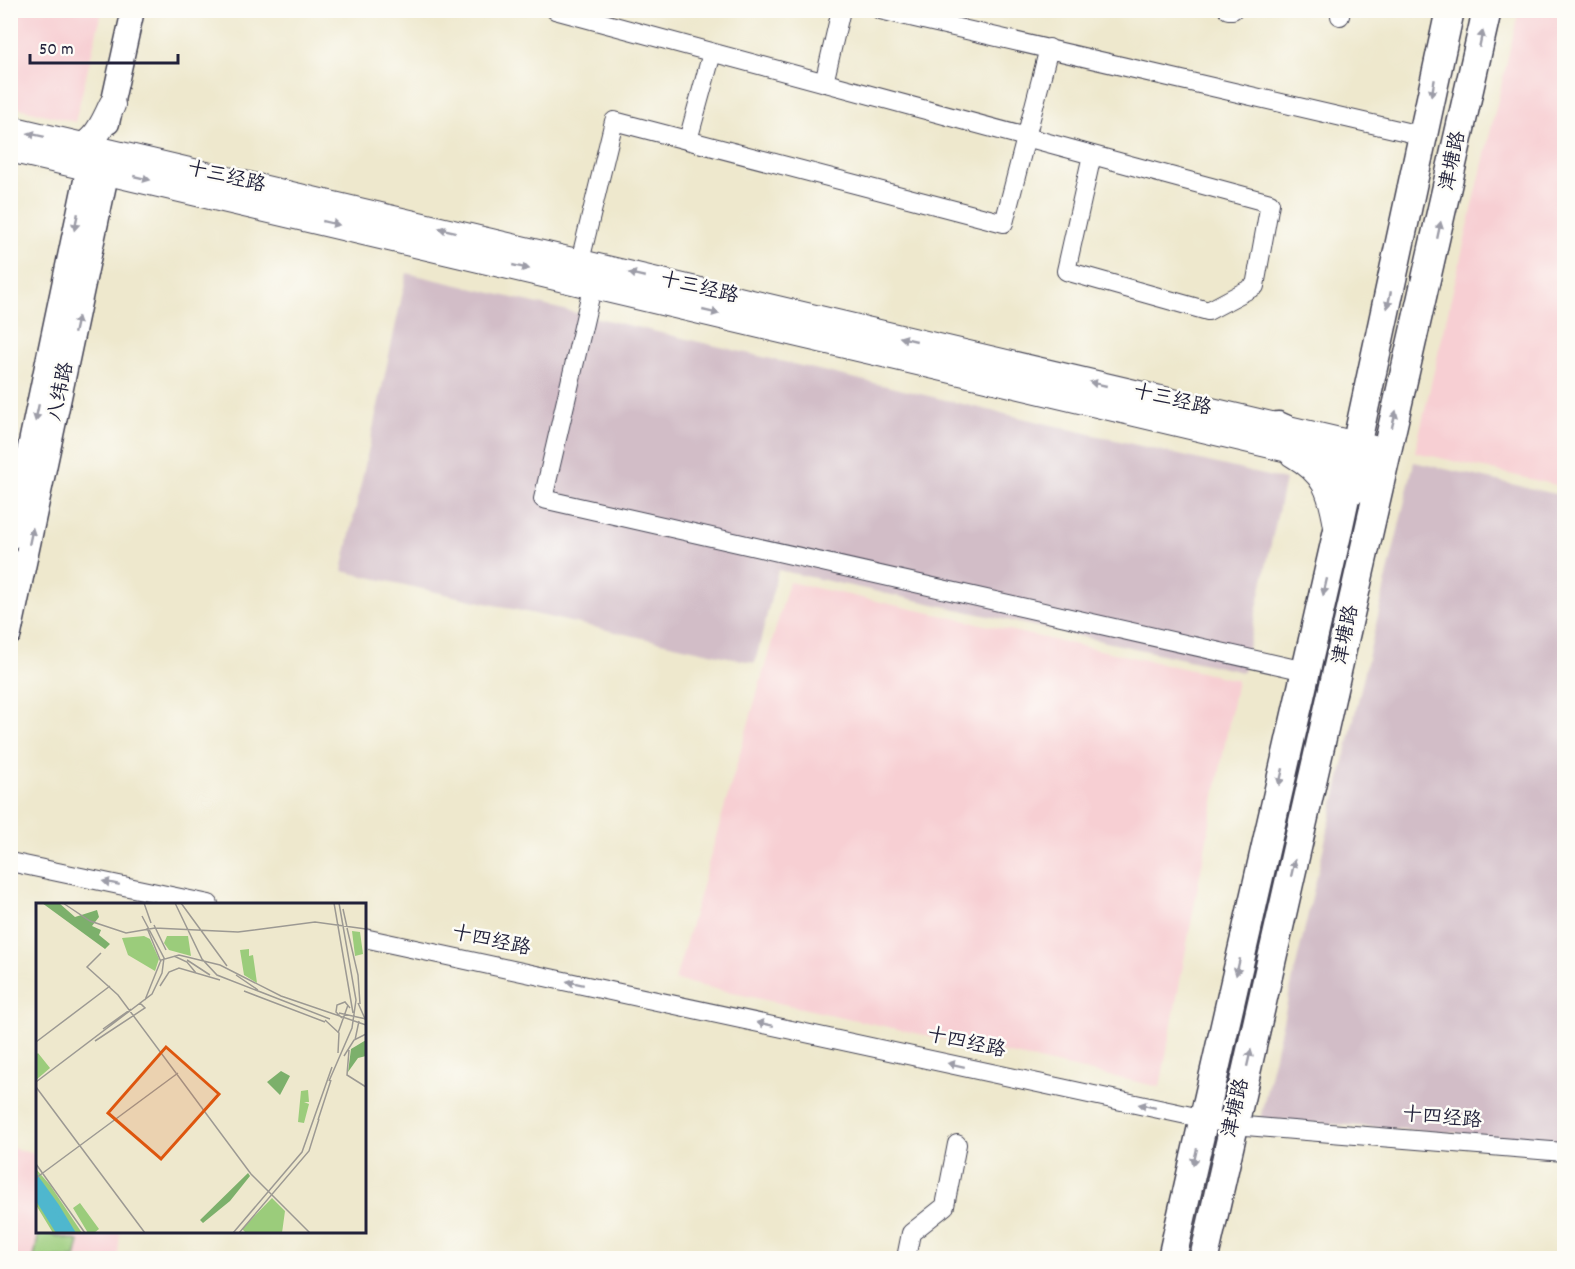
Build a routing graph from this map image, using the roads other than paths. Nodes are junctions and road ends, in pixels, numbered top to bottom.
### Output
1 (133, 10) edge
2 (555, 10) edge
3 (841, 10) edge
4 (880, 10) edge
5 (1228, 10) edge
6 (1233, 10) edge
7 (1449, 10) edge
8 (1487, 10) edge
9 (1049, 48) junction
10 (712, 53) junction
11 (824, 83) junction
12 (112, 105) junction
13 (10, 129) edge
14 (1424, 136) junction
15 (1026, 137) junction
16 (688, 140) junction
17 (10, 148) edge
18 (1092, 155) junction
19 (96, 158) junction
20 (158, 162) junction
21 (580, 261) junction
22 (593, 284) junction
23 (1276, 435) junction
24 (1384, 461) junction
25 (1348, 462) junction
26 (1338, 530) junction
27 (10, 538) edge
28 (1367, 538) junction
29 (10, 634) edge
30 (1305, 671) junction
31 (10, 862) edge
32 (204, 903) edge
33 (366, 938) edge
34 (1204, 1118) junction
35 (1233, 1125) junction
36 (957, 1144) dead end
37 (1564, 1152) edge
38 (906, 1258) edge
39 (1172, 1258) edge
40 (1204, 1258) edge

1 - 12 street
2 - 10 street
3 - 11 street
4 - 9 street
5 - 6 street
7 -> 14 main road, 津塘路
24 -> 8 main road, 津塘路
9 - 14 street
9 - 15 street
10 - 11 street
10 - 16 street
11 - 15 street
12 - 19 main road
12 - 20 main road
19 -> 13 main road, 十三经路
14 -> 25 main road, 津塘路
15 - 16 street
15 - 18 street
16 - 21 street
17 - 19 main road
18 - 18 street
19 - 20 main road, 十三经路
19 -> 22 main road, 十三经路
19 -> 27 street, 八纬路
29 -> 19 street, 八纬路
21 -> 20 main road, 十三经路
23 -> 21 main road, 十三经路
22 -> 23 main road, 十三经路
22 - 30 street
23 - 25 main road
23 - 26 main road
24 - 25 main road
24 - 28 main road, 津塘路
25 - 26 main road, 津塘路
25 - 28 main road
26 -> 30 main road, 津塘路
35 -> 28 main road, 津塘路
30 -> 34 main road, 津塘路
32 -> 31 street
34 -> 33 street, 十四经路
34 - 35 street, 十四经路
34 -> 39 main road, 津塘路
35 - 37 street, 十四经路
35 - 40 main road, 津塘路
36 - 38 street

